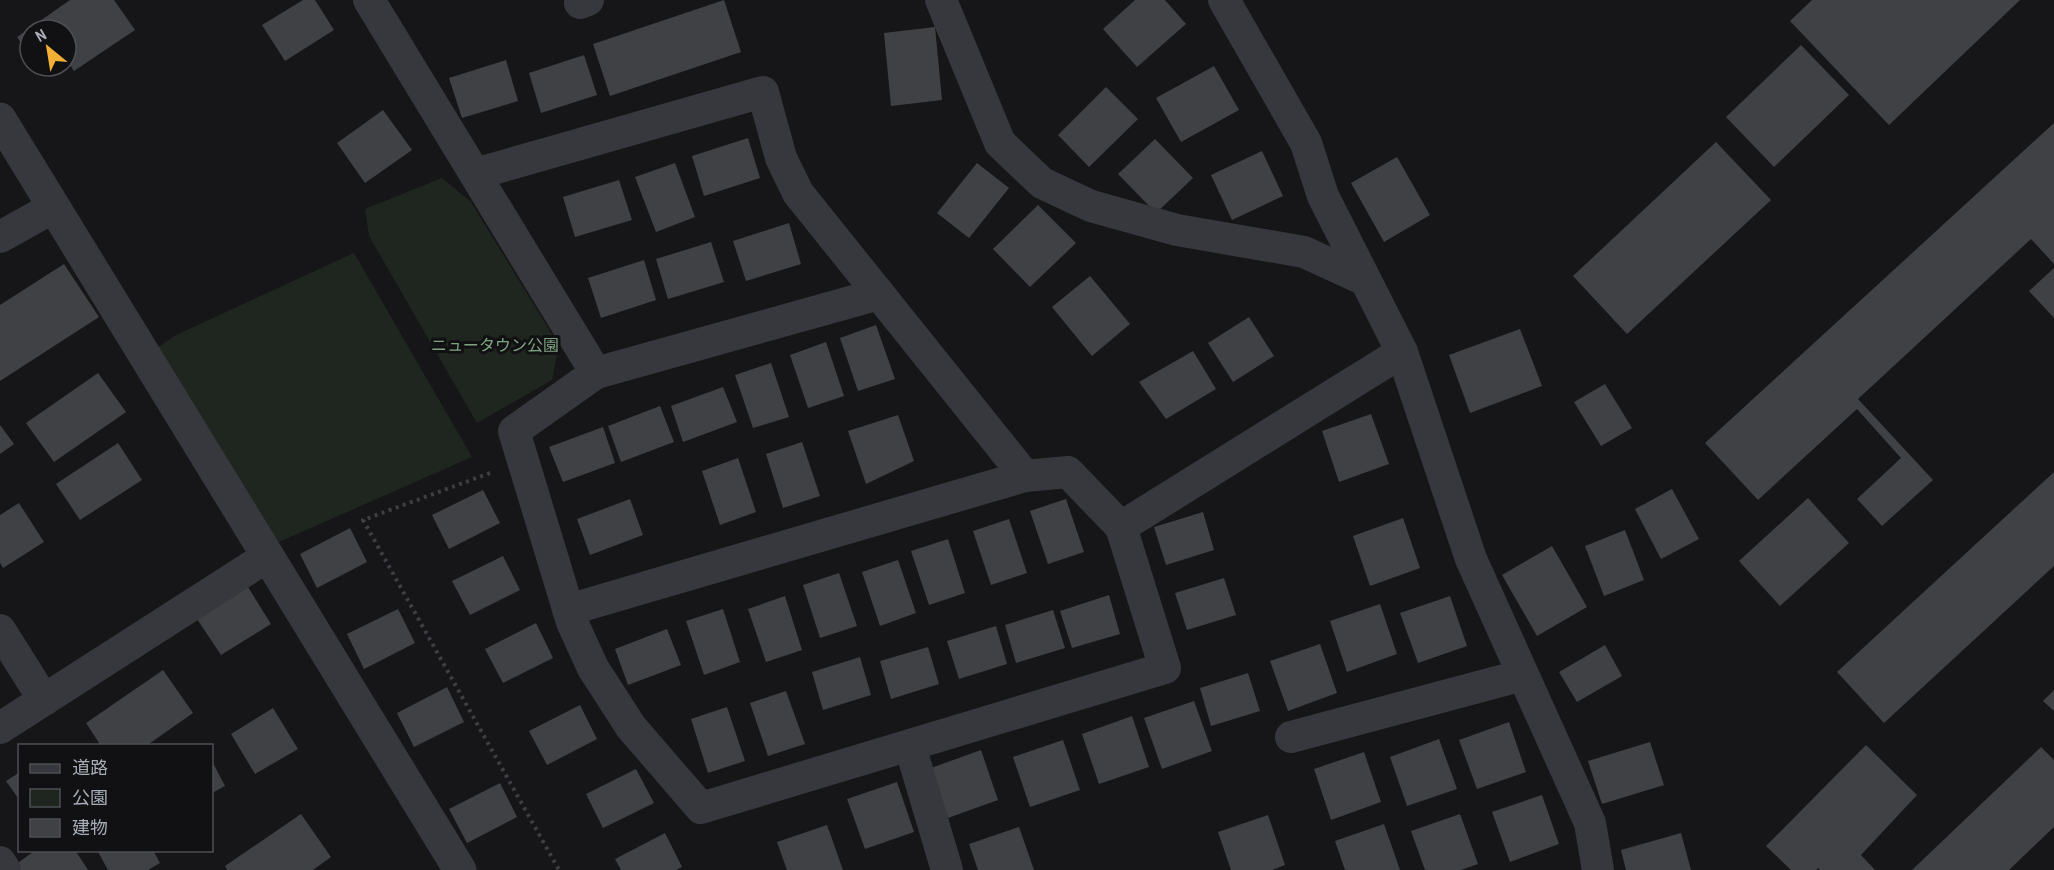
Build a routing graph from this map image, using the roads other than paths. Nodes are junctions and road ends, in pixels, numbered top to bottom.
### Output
1 (369, 0) edge
2 (941, 0) edge
3 (1224, 0) edge
4 (0, 119) edge
5 (475, 174) junction
6 (54, 207) junction
7 (0, 237) edge
8 (1365, 280) junction
9 (879, 294) junction
10 (1402, 352) junction
11 (596, 373) junction
12 (1025, 476) junction
13 (1121, 527) junction
14 (268, 556) junction
15 (568, 610) junction
16 (0, 630) edge
17 (1523, 675) junction
18 (44, 700) junction
19 (0, 728) edge
20 (1292, 737) dead end
21 (910, 746) junction
22 (0, 862) edge
23 (5, 870) edge
24 (460, 870) edge
25 (947, 870) edge
26 (1598, 870) edge

1 - 5 street
2 - 8 street
3 - 8 street
4 - 6 street
5 - 9 street
5 - 11 street
6 - 7 street
6 - 14 street
8 - 10 street
9 - 11 street
9 - 12 street
10 - 13 street
10 - 17 street
11 - 15 street
12 - 13 street
12 - 15 street
13 - 21 street
14 - 18 street
14 - 24 street
15 - 21 street
16 - 18 street
17 - 20 street
17 - 26 street
18 - 19 street
21 - 25 street
22 - 23 street

